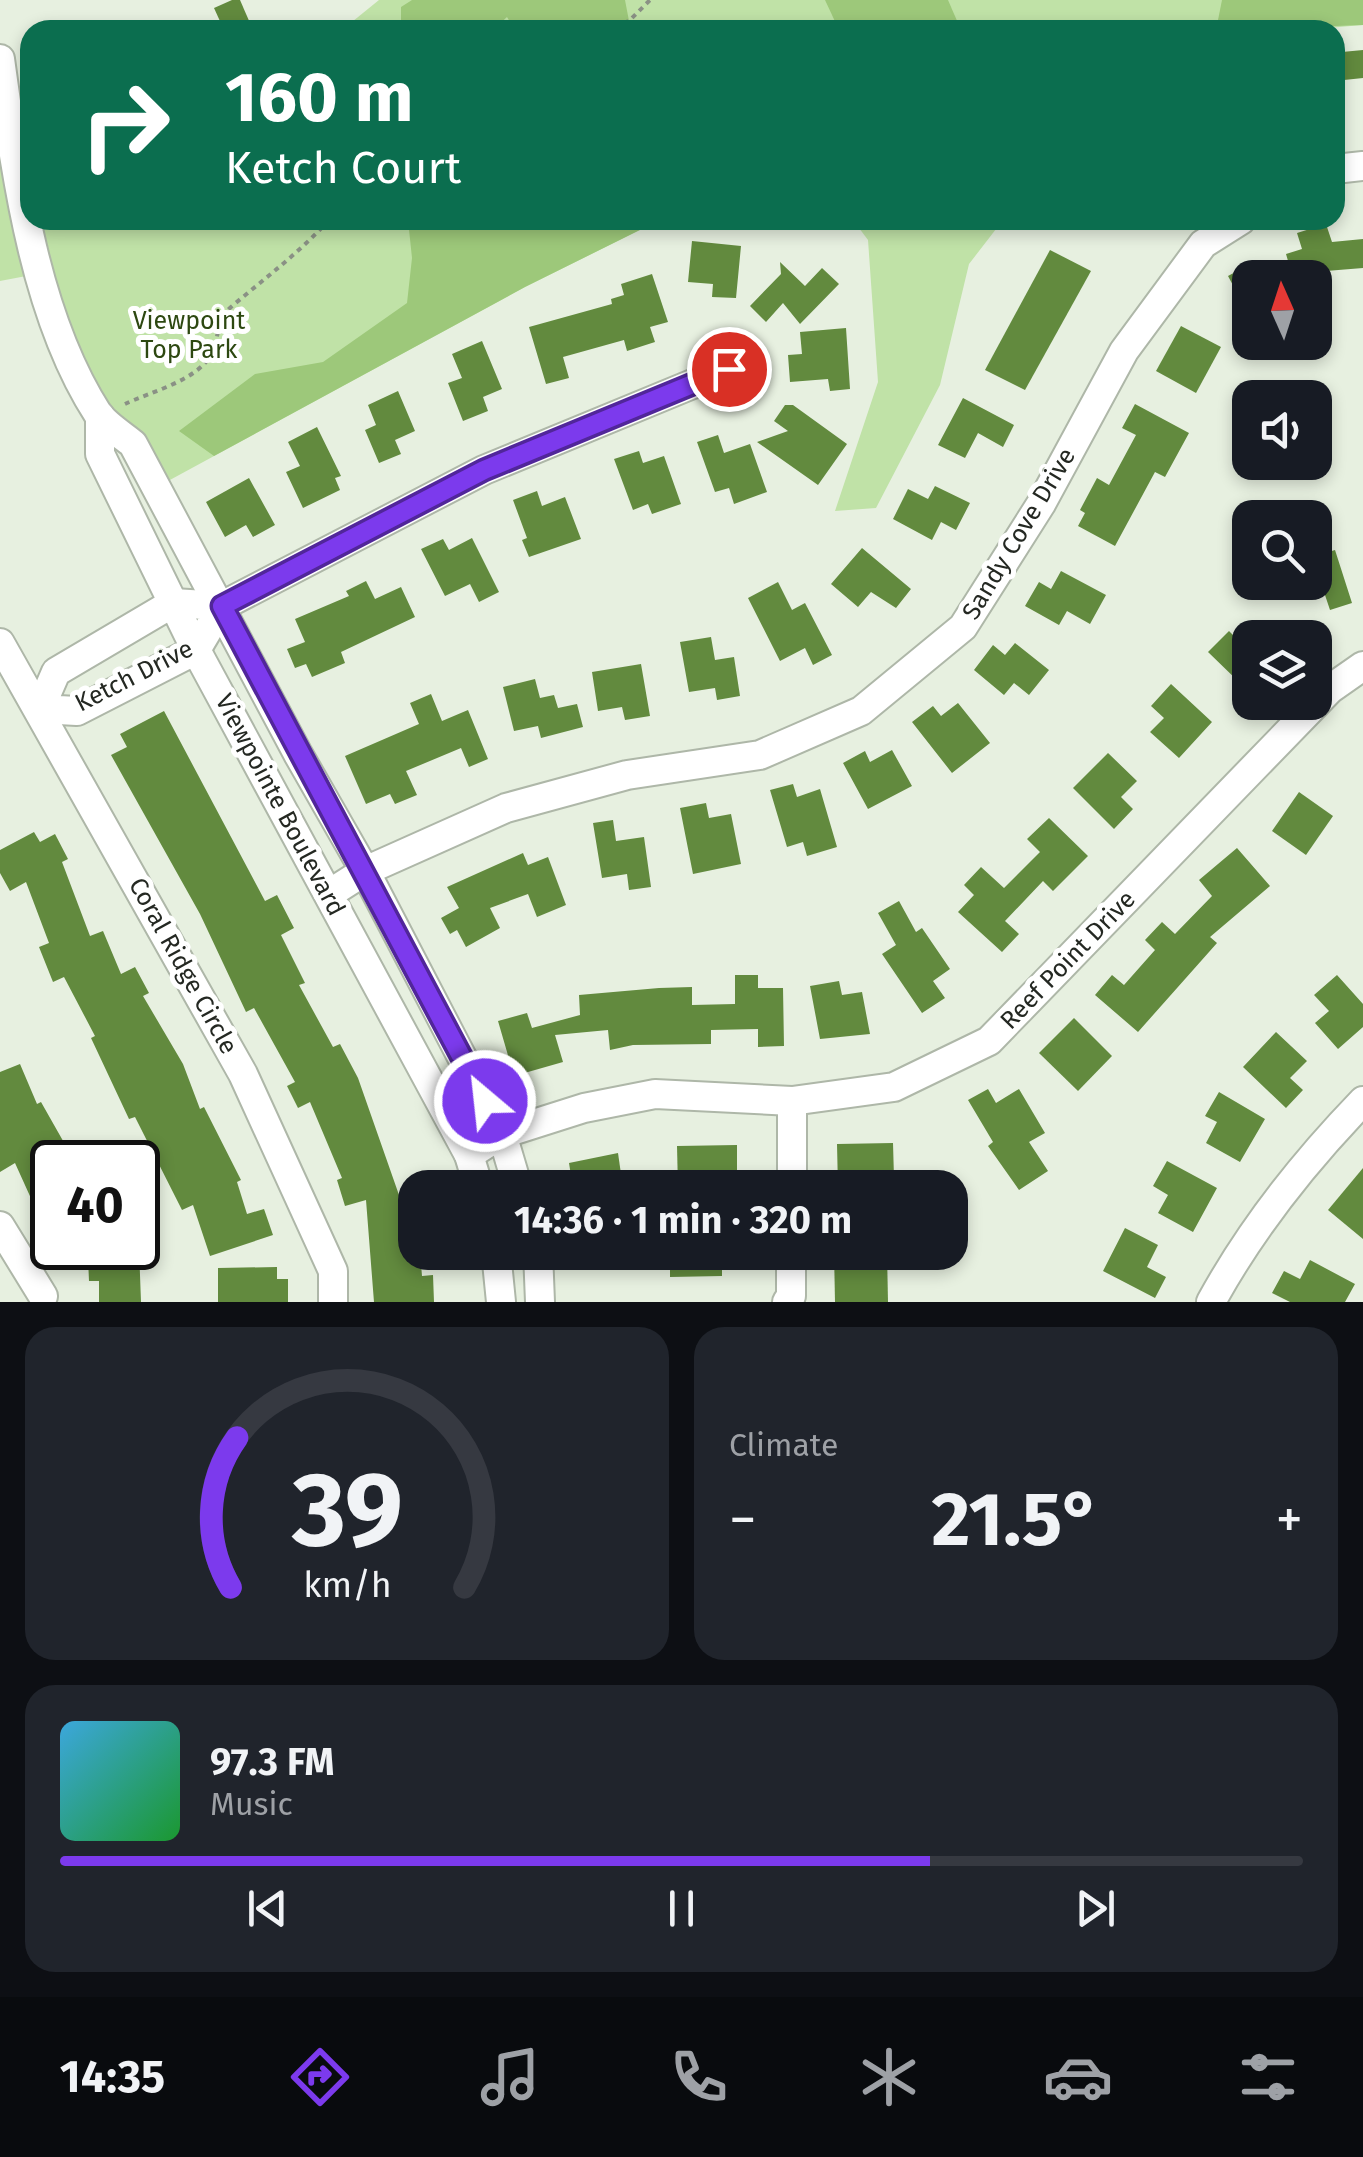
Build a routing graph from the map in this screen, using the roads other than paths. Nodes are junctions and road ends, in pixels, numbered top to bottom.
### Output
1 (0, 60) edge
2 (20, 190) edge
3 (31, 230) edge
4 (1225, 230) edge
5 (729, 369) dead end
6 (100, 416) junction
7 (173, 603) junction
8 (222, 606) junction
9 (0, 643) edge
10 (196, 650) junction
11 (1363, 666) edge
12 (40, 710) junction
13 (365, 871) junction
14 (329, 894) junction
15 (792, 1101) junction
16 (1363, 1101) edge
17 (502, 1134) junction
18 (469, 1154) junction
19 (474, 1170) edge
20 (513, 1170) edge
21 (792, 1170) edge
22 (0, 1226) edge
23 (497, 1270) edge
24 (539, 1270) edge
25 (792, 1270) edge
26 (42, 1296) dead end
27 (333, 1302) edge
28 (500, 1302) edge
29 (540, 1302) edge
30 (787, 1302) edge
31 (1211, 1302) edge

1 - 2 street, Viewpointe Boulevard
3 - 6 street, Viewpointe Boulevard
4 - 13 street, Sandy Cove Drive
5 - 8 street
6 - 7 street, Viewpointe Boulevard
6 - 8 street, Viewpointe Boulevard
7 - 8 street, Ketch Drive
7 - 10 street, Viewpointe Boulevard
7 - 12 street, Ketch Drive
8 - 10 street, Ketch Drive
8 - 13 street, Viewpointe Boulevard
9 - 12 street, Coral Ridge Circle
10 - 12 street, Ketch Drive
10 - 14 street, Viewpointe Boulevard
11 - 15 street, Reef Point Drive
12 - 27 street, Coral Ridge Circle
13 - 14 street, Sandy Cove Drive
13 - 17 street, Viewpointe Boulevard
14 - 18 street, Viewpointe Boulevard
15 - 17 street, Reef Point Drive
15 - 21 street
16 - 31 street
17 - 18 street, Reef Point Drive
17 - 20 street, Viewpointe Boulevard
18 - 19 street, Viewpointe Boulevard
22 - 26 street
23 - 28 street
24 - 29 street
25 - 30 street

